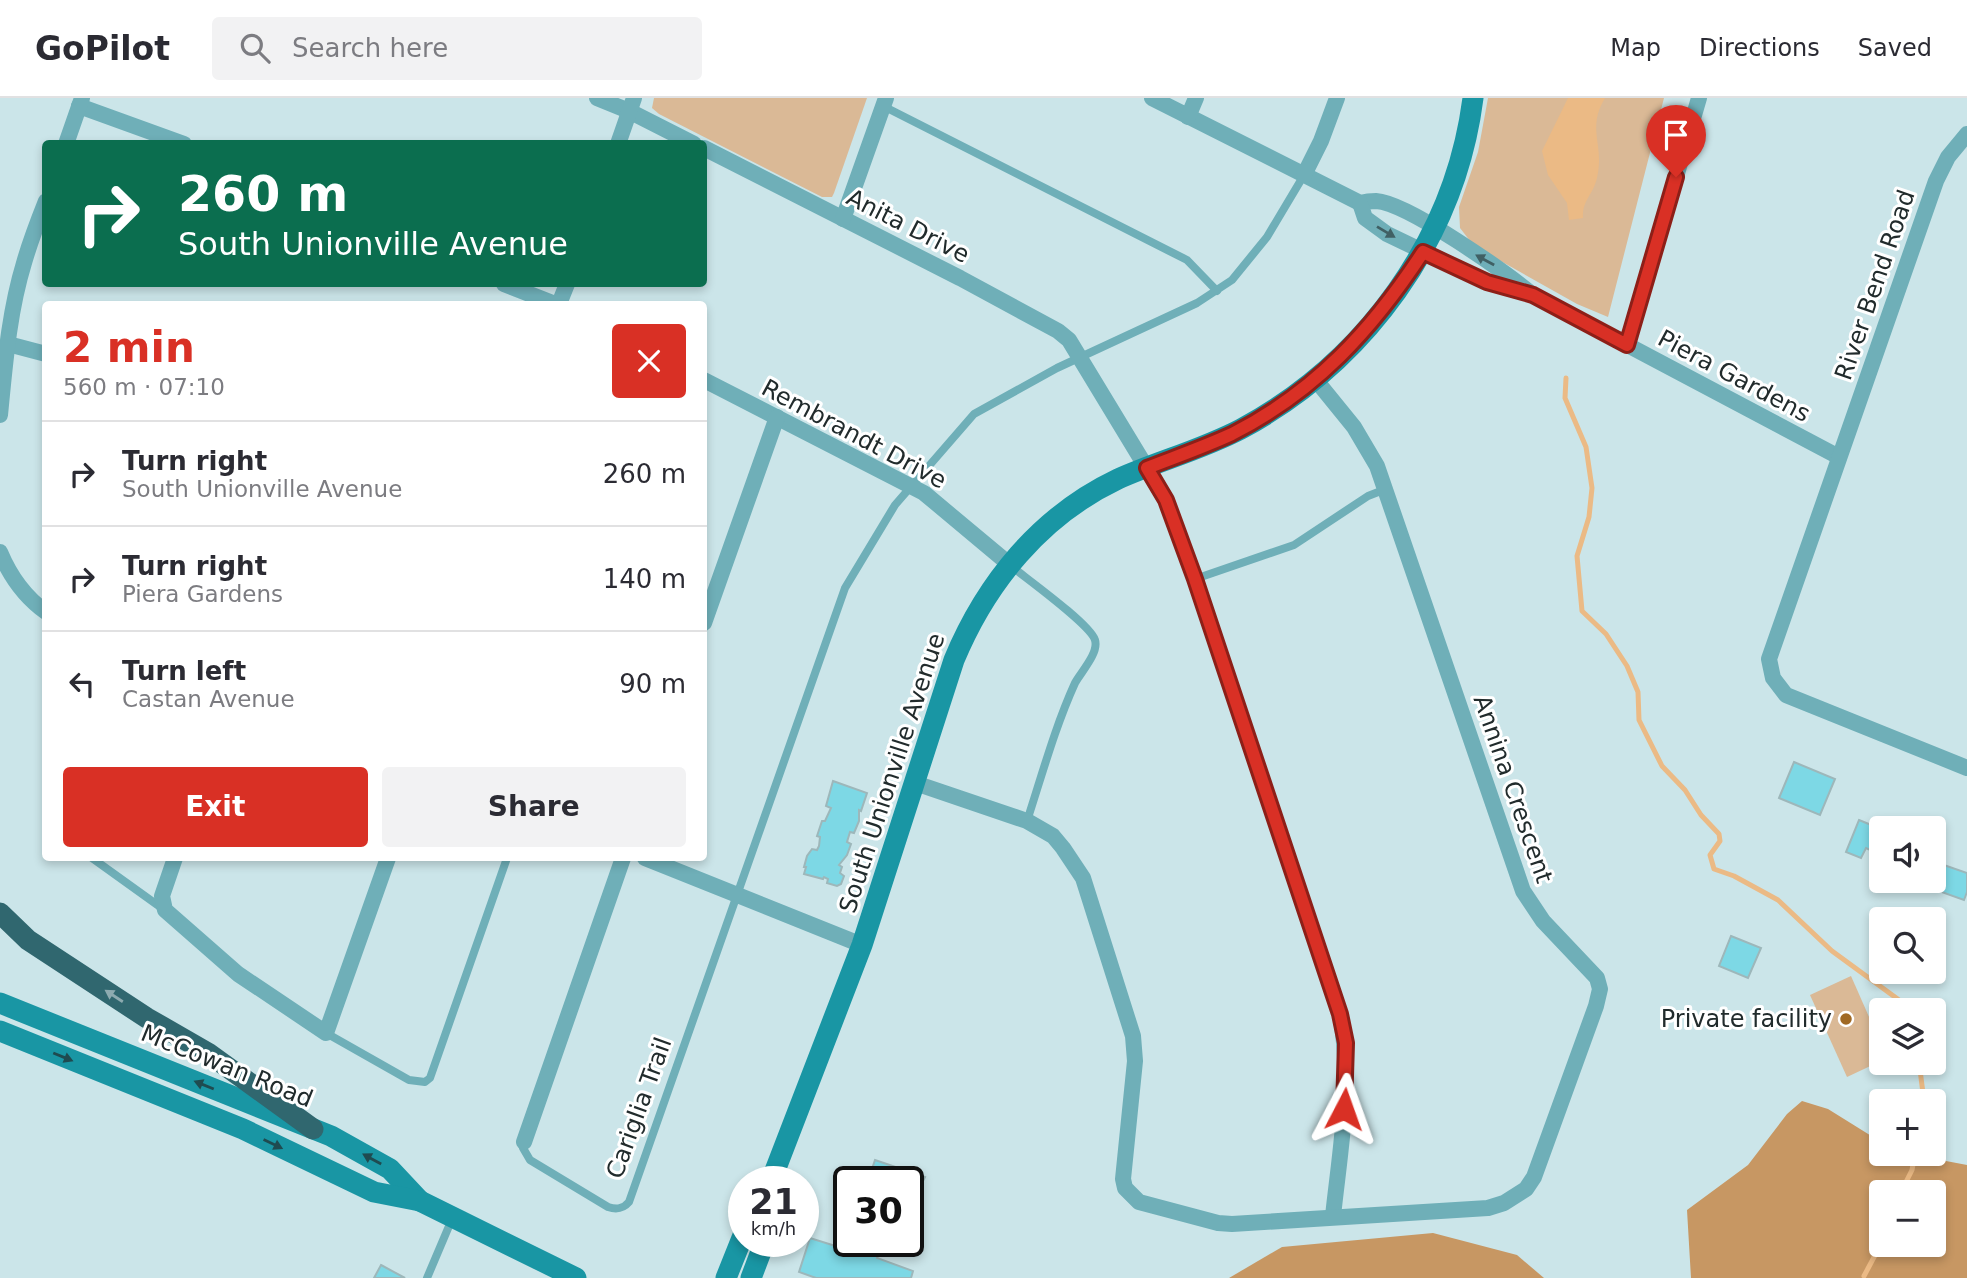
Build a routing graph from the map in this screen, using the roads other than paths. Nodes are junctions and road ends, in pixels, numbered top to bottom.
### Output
1 (597, 98) edge
2 (1152, 98) edge
3 (1196, 98) edge
4 (1337, 98) edge
5 (1473, 98) edge
6 (1699, 98) edge
7 (80, 102) edge
8 (885, 102) edge
9 (632, 104) edge
10 (1188, 117) junction
11 (1967, 134) edge
12 (67, 140) edge
13 (174, 140) edge
14 (619, 140) edge
15 (688, 140) edge
16 (707, 150) edge
17 (1304, 175) junction
18 (1360, 203) junction
19 (42, 212) edge
20 (844, 219) junction
21 (1434, 229) junction
22 (1423, 252) junction
23 (512, 287) edge
24 (1217, 291) junction
25 (1533, 295) junction
26 (549, 301) edge
27 (8, 344) junction
28 (1627, 345) junction
29 (42, 353) edge
30 (1080, 358) junction
31 (1315, 379) junction
32 (707, 382) edge
33 (0, 415) edge
34 (776, 417) junction
35 (1839, 457) junction
36 (1147, 468) junction
37 (910, 486) junction
38 (1386, 489) junction
39 (0, 552) edge
40 (1009, 564) junction
41 (1195, 579) junction
42 (42, 609) edge
43 (707, 614) edge
44 (1967, 768) edge
45 (915, 783) junction
46 (1027, 821) junction
47 (96, 861) edge
48 (174, 861) edge
49 (387, 861) edge
50 (505, 861) edge
51 (622, 861) edge
52 (653, 861) edge
53 (739, 895) junction
54 (165, 910) junction
55 (0, 913) edge
56 (862, 945) junction
57 (0, 1003) edge
58 (0, 1031) edge
59 (326, 1033) junction
60 (313, 1129) junction
61 (524, 1142) joint
62 (777, 1166) edge
63 (421, 1201) junction
64 (453, 1216) junction
65 (1334, 1216) junction
66 (734, 1257) edge
67 (759, 1257) edge
68 (427, 1278) edge
69 (576, 1278) edge
70 (726, 1278) edge
71 (751, 1278) edge

1 - 9 street
2 - 10 street, Piera Gardens
3 - 10 street
4 - 17 street
5 - 21 street, South Unionville Avenue
6 - 28 street
7 - 12 street
7 - 13 street
8 - 20 street
8 - 24 lane
9 - 14 street
9 - 15 street
10 - 17 street, Piera Gardens
11 - 35 street, River Bend Road
16 - 20 street, Anita Drive
17 - 18 street, Piera Gardens
17 - 24 lane
18 - 21 street, Piera Gardens
18 -> 22 street, Piera Gardens
19 - 27 street
20 - 30 street, Anita Drive
21 - 22 street, South Unionville Avenue
25 -> 21 street, Piera Gardens
22 - 25 street, Piera Gardens
22 - 31 street, South Unionville Avenue
23 - 26 street
24 - 30 lane
25 - 28 street, Piera Gardens
27 - 29 street
27 - 33 street
28 - 35 street, Piera Gardens
30 - 36 street
30 - 37 lane
31 - 36 street, South Unionville Avenue
31 - 38 street, Annina Crescent
32 - 34 street, Rembrandt Drive
34 - 37 street, Rembrandt Drive
34 - 43 street
35 - 44 street, River Bend Road
36 - 40 street, South Unionville Avenue
36 - 41 street
37 - 40 street, Rembrandt Drive
37 - 53 lane
38 - 41 lane
38 - 65 street, Annina Crescent
39 - 42 street
40 - 45 street, South Unionville Avenue
40 - 46 lane
41 - 65 street
45 - 46 street
45 - 56 street, South Unionville Avenue
46 - 65 street
47 - 54 lane
48 - 54 street
49 - 59 street
50 - 59 lane
51 - 61 street, Cariglia Trail
52 - 53 street
53 - 56 street
53 - 61 lane, Cariglia Trail
54 - 59 street
60 -> 55 highway
56 - 62 street, South Unionville Avenue
60 -> 57 street, McCowan Road
58 -> 63 street, McCowan Road
63 -> 60 street, McCowan Road
63 - 64 street, McCowan Road
64 - 68 lane
64 - 69 street, McCowan Road
66 - 70 street
67 - 71 street

